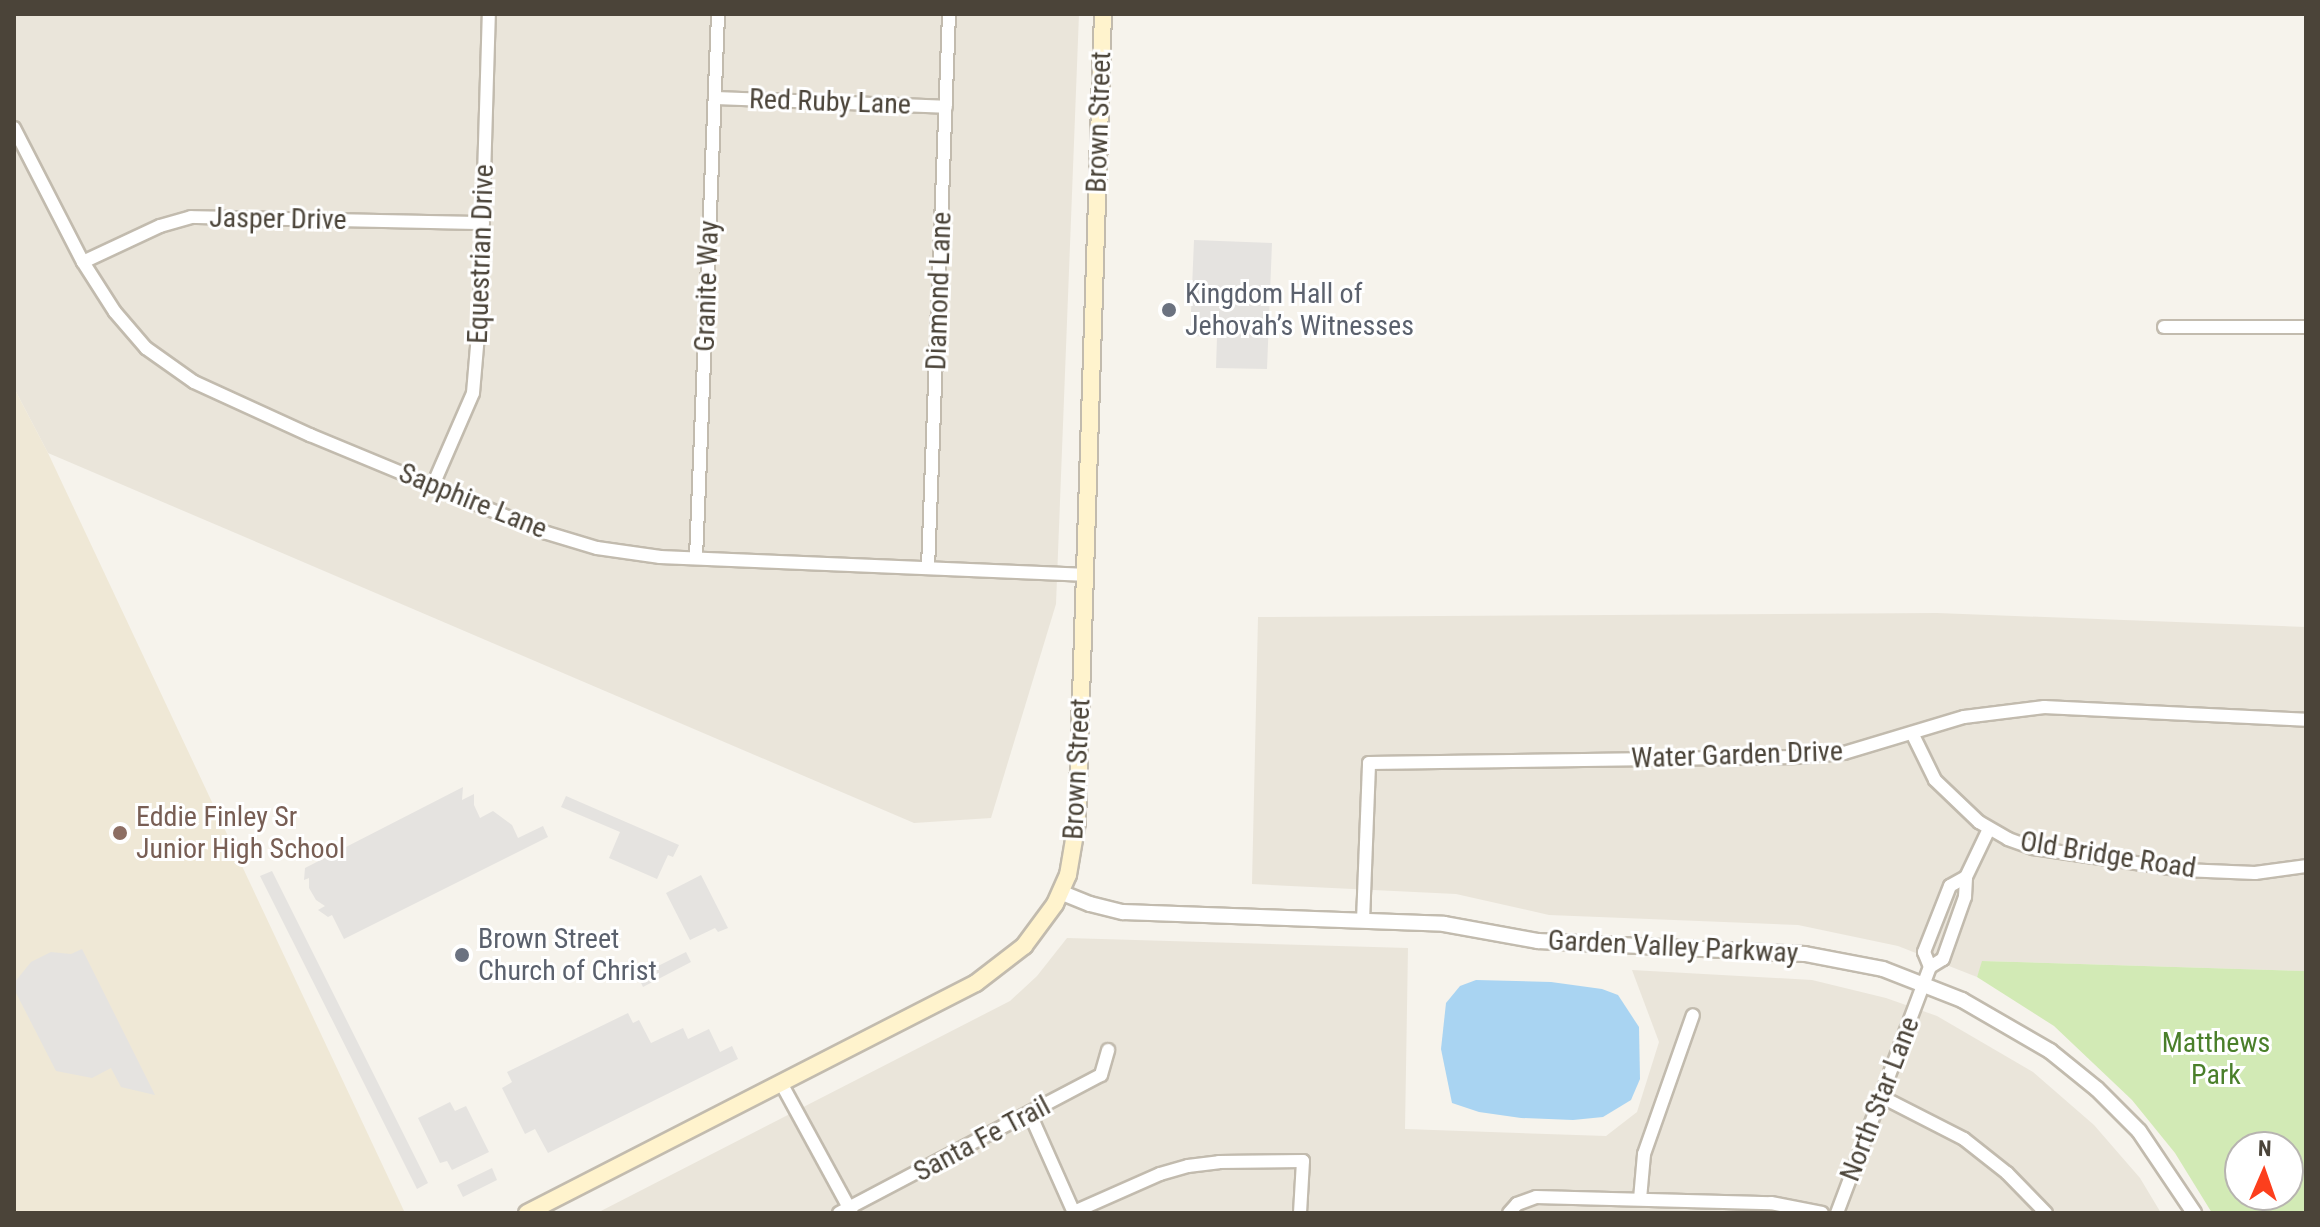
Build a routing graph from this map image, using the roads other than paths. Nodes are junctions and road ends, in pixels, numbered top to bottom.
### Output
1 (489, 14) edge
2 (718, 14) edge
3 (949, 14) edge
4 (1103, 14) edge
5 (715, 98) junction
6 (946, 107) junction
7 (14, 128) edge
8 (483, 223) junction
9 (83, 262) junction
10 (2164, 327) dead end
11 (2306, 327) edge
12 (433, 485) junction
13 (696, 558) junction
14 (928, 568) junction
15 (1083, 575) junction
16 (2306, 720) edge
17 (1912, 733) junction
18 (1989, 829) junction
19 (2306, 866) edge
20 (1966, 877) junction
21 (1060, 892) junction
22 (1363, 921) junction
23 (1930, 967) junction
24 (1923, 985) junction
25 (1693, 1015) dead end
26 (1108, 1050) dead end
27 (781, 1083) junction
28 (1882, 1097) junction
29 (1030, 1114) junction
30 (1640, 1199) junction
31 (1513, 1208) edge
32 (847, 1211) edge
33 (527, 1213) edge
34 (1074, 1213) edge
35 (1300, 1213) edge
36 (1822, 1213) edge
37 (1837, 1213) edge
38 (2046, 1213) edge
39 (2194, 1213) edge

1 - 8 street, Equestrian Drive
2 - 5 street, Granite Way
3 - 6 street, Diamond Lane
4 - 15 main road, Brown Street
5 - 6 street, Red Ruby Lane
5 - 13 street, Granite Way
6 - 14 street, Diamond Lane
7 - 9 street, Sapphire Lane
8 - 9 street, Jasper Drive
8 - 12 street, Equestrian Drive
9 - 12 street, Sapphire Lane
10 - 11 street
12 - 13 street, Sapphire Lane
13 - 14 street, Sapphire Lane
14 - 15 street, Sapphire Lane
15 - 21 main road, Brown Street
16 - 17 street, Water Garden Drive
17 - 18 street, Old Bridge Road
17 - 22 street, Water Garden Drive
18 - 19 street, Old Bridge Road
18 - 20 street
20 - 23 street
20 - 23 street
21 - 22 street, Garden Valley Parkway
21 - 27 main road, Brown Street
22 - 24 street, Garden Valley Parkway
23 - 24 street, North Star Lane
24 - 28 street, North Star Lane
24 - 39 street, Garden Valley Parkway
25 - 30 street
26 - 29 street, Santa Fe Trail
27 - 32 street
27 - 33 main road, Brown Street
28 - 37 street, North Star Lane
28 - 38 street
29 - 32 street, Santa Fe Trail
29 - 34 street
30 - 31 street
30 - 36 street
34 - 35 street

